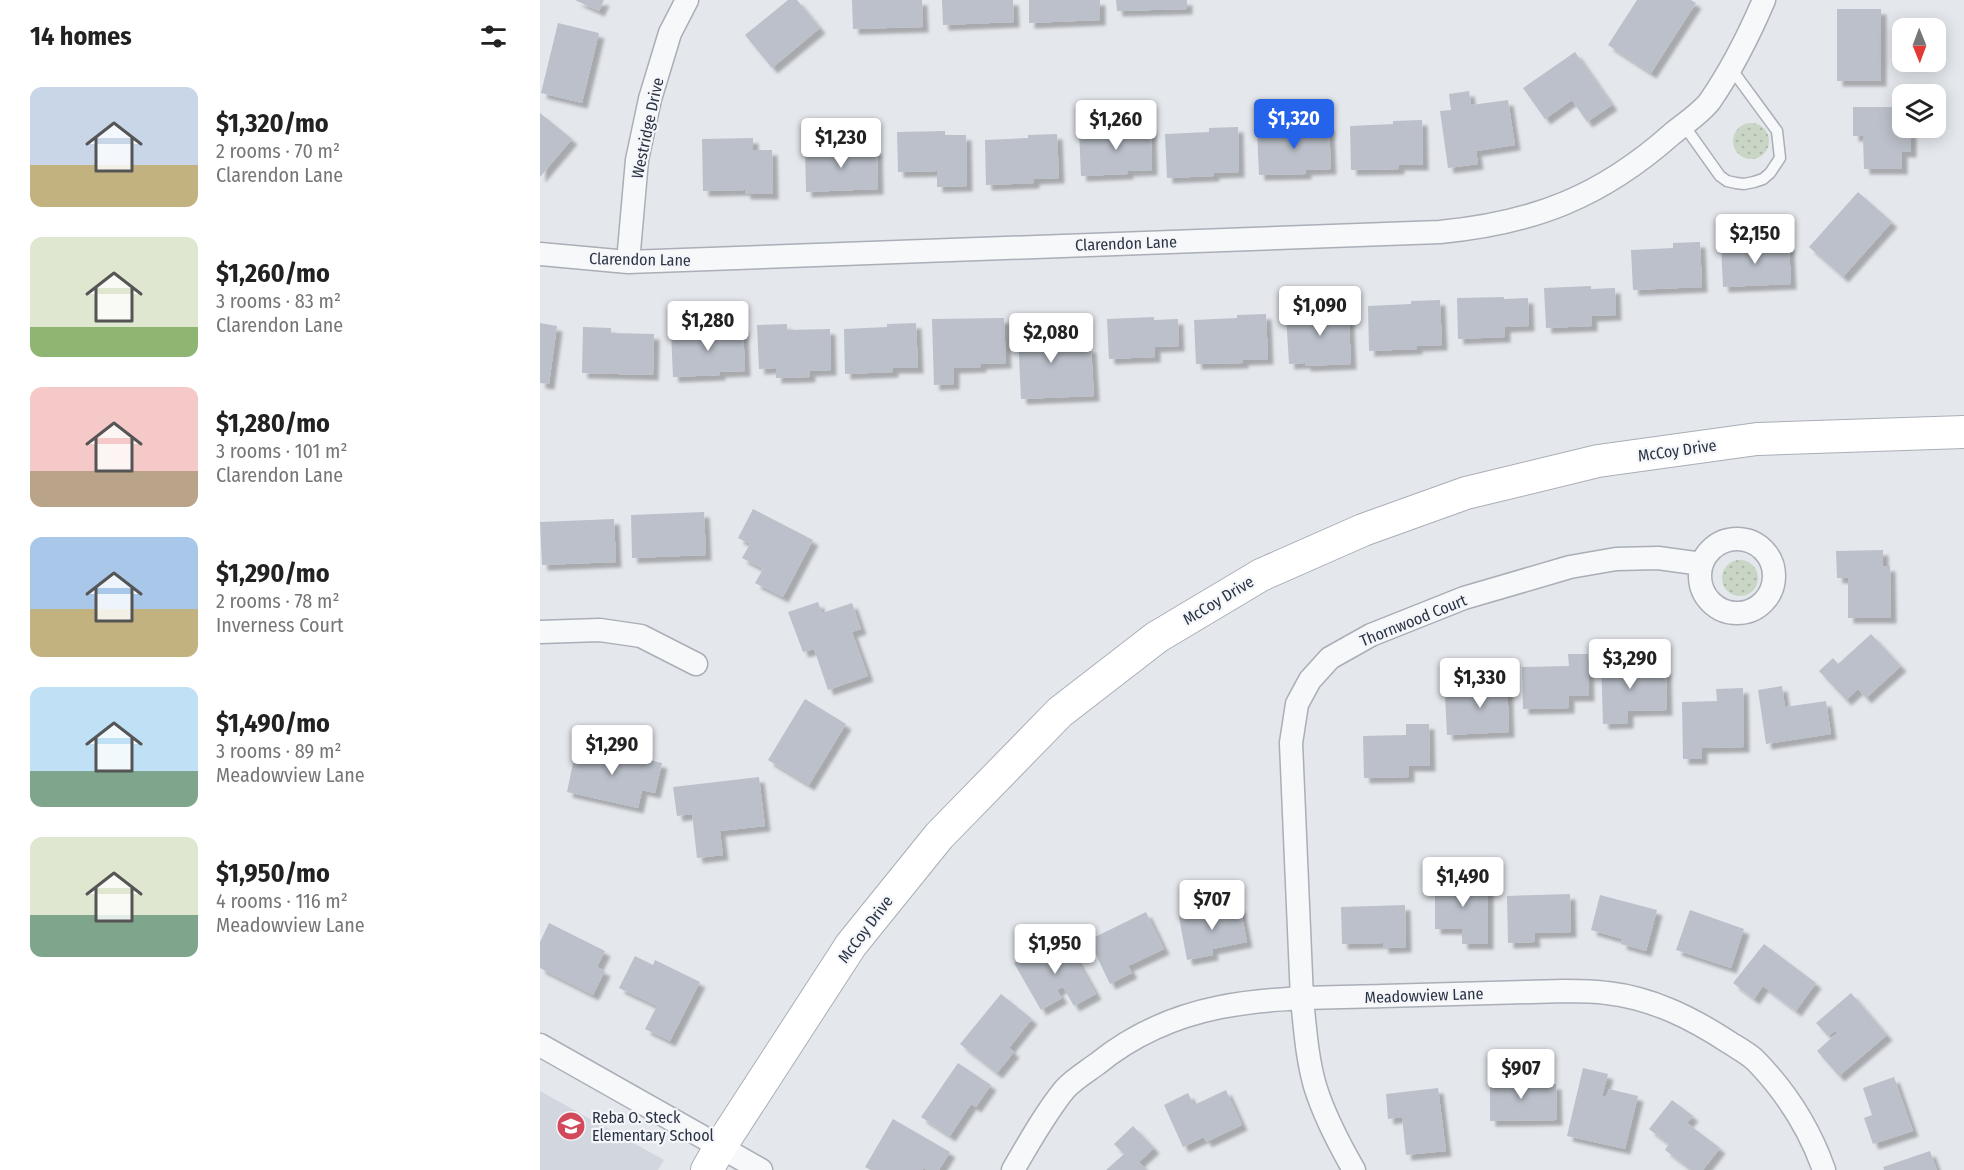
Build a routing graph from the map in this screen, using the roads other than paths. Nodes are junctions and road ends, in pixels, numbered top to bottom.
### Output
1 (687, 0) edge
2 (1764, 0) edge
3 (1730, 67) junction
4 (1683, 124) junction
5 (540, 254) edge
6 (628, 262) junction
7 (1964, 432) edge
8 (1702, 564) dead end
9 (540, 632) edge
10 (696, 663) dead end
11 (1302, 999) junction
12 (540, 1046) edge
13 (714, 1158) edge
14 (761, 1170) edge
15 (1013, 1170) edge
16 (1354, 1170) edge
17 (1824, 1170) edge

1 - 6 street, Westridge Drive
2 - 3 street, Clarendon Lane
3 - 4 street, Clarendon Lane
3 - 4 lane
4 - 6 street, Clarendon Lane
5 - 6 street, Clarendon Lane
7 - 13 street, McCoy Drive
8 - 11 street, Thornwood Court
9 - 10 street
11 - 15 street, Meadowview Lane
11 - 16 street, Thornwood Court
11 - 17 street, Meadowview Lane
12 - 13 street
13 - 14 street

